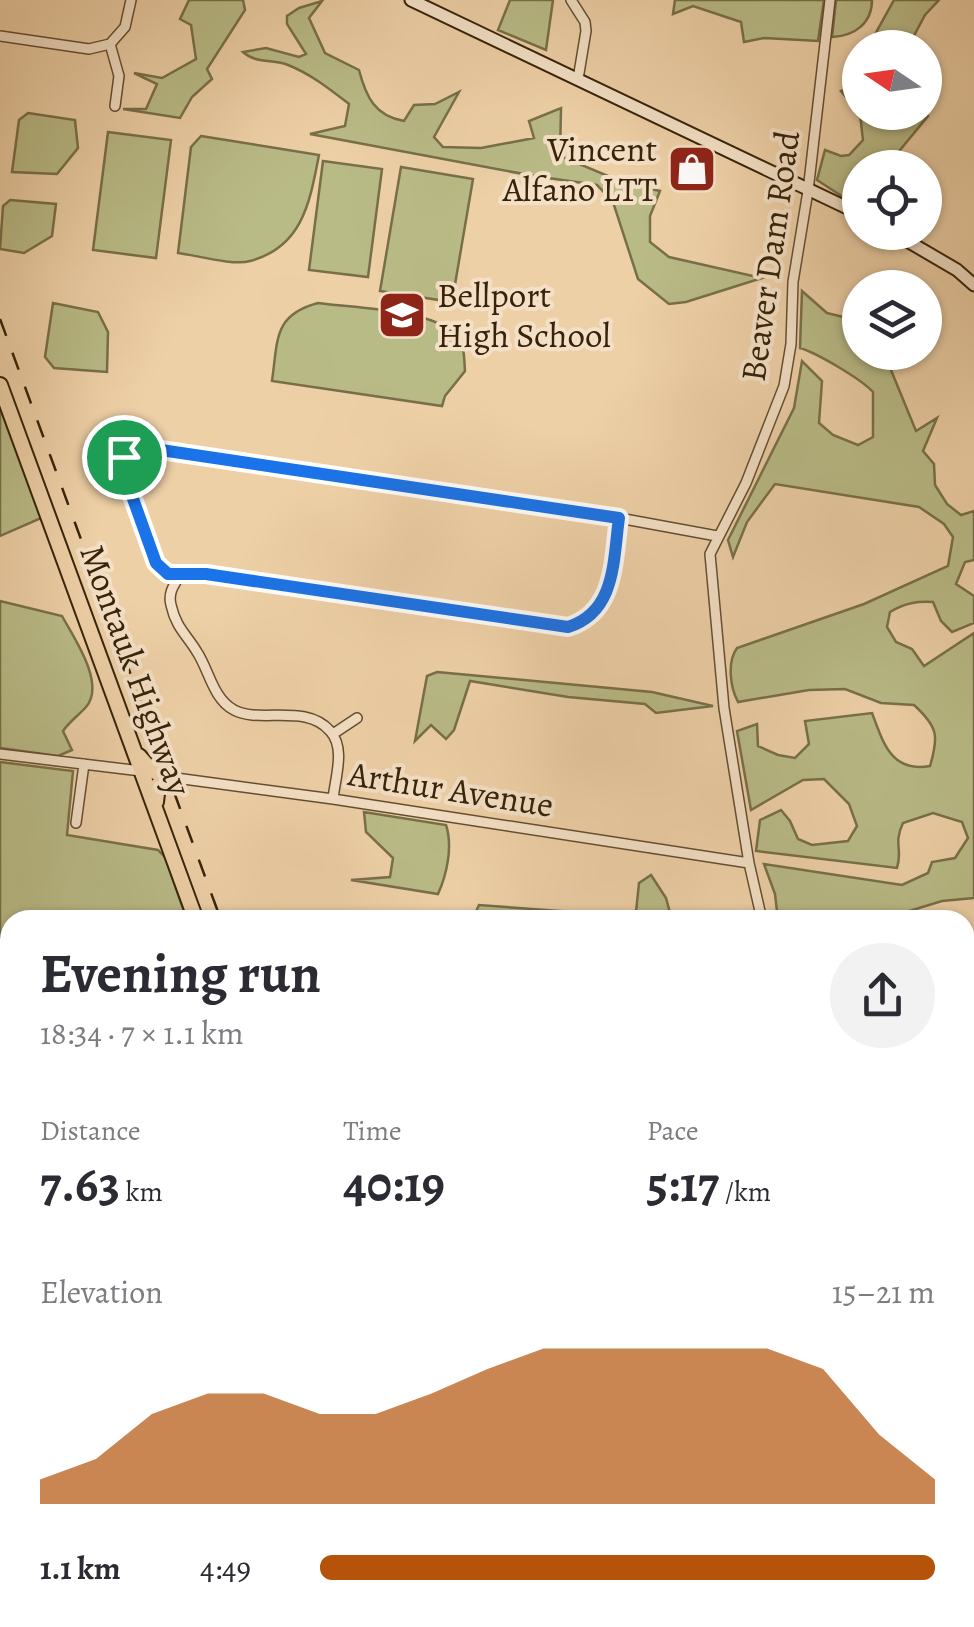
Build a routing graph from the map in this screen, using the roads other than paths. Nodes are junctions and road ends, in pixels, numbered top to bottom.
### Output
1 (131, 0) edge
2 (411, 0) edge
3 (571, 0) edge
4 (830, 0) edge
5 (0, 36) edge
6 (110, 44) junction
7 (578, 79) junction
8 (115, 106) dead end
9 (808, 191) junction
10 (842, 206) edge
11 (923, 250) edge
12 (974, 286) edge
13 (0, 385) edge
14 (619, 518) junction
15 (717, 536) junction
16 (179, 576) junction
17 (357, 718) dead end
18 (333, 734) junction
19 (130, 743) junction
20 (0, 754) edge
21 (84, 764) junction
22 (142, 776) junction
23 (166, 776) junction
24 (333, 798) junction
25 (156, 812) junction
26 (76, 823) dead end
27 (749, 863) junction
28 (192, 910) edge
29 (760, 910) edge

1 - 6 street
2 - 7 main road
3 - 7 street
4 - 9 street, Beaver Dam Road
5 - 6 street
6 - 8 street
7 - 9 main road
9 - 10 main road
9 - 15 street, Beaver Dam Road
11 - 12 main road
13 - 19 main road, Montauk Highway
14 - 15 street
14 - 16 street
14 - 16 street
15 - 27 street, Beaver Dam Road
16 - 18 street
17 - 18 street
18 - 24 street
19 - 22 main road, Montauk Highway
19 - 23 main road
20 - 21 street, Arthur Avenue
21 - 22 street, Arthur Avenue
21 - 26 street
22 - 23 street, Arthur Avenue
22 - 25 main road, Montauk Highway
23 - 24 street, Arthur Avenue
23 - 25 main road
24 - 27 street, Arthur Avenue
25 - 28 main road, Montauk Highway
27 - 29 street, Beaver Dam Road

